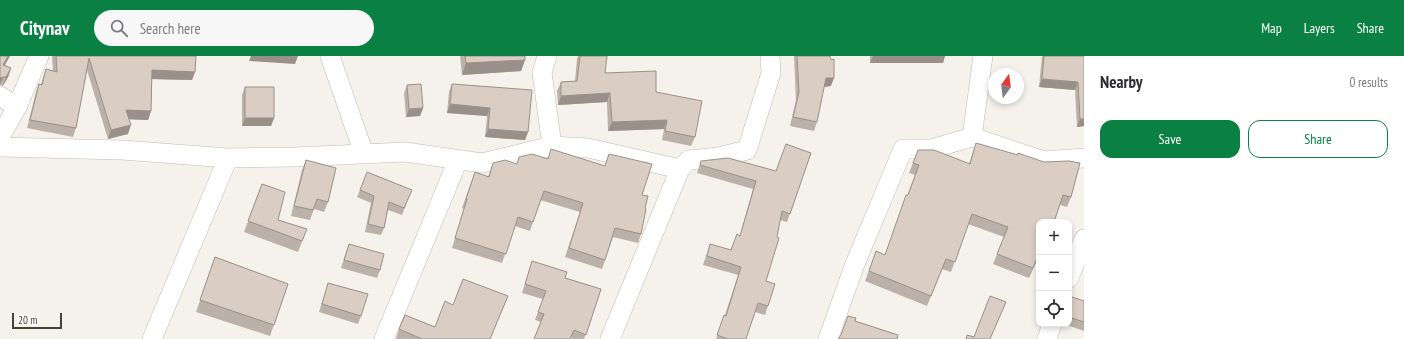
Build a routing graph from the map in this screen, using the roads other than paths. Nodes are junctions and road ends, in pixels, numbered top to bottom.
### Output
1 (39, 56) edge
2 (330, 56) edge
3 (547, 56) edge
4 (770, 56) edge
5 (983, 56) edge
6 (0, 96) edge
7 (17, 107) junction
8 (0, 137) edge
9 (972, 137) junction
10 (552, 146) junction
11 (0, 147) edge
12 (364, 154) junction
13 (228, 158) junction
14 (1084, 158) edge
15 (458, 160) junction
16 (680, 169) junction
17 (1084, 239) edge
18 (1072, 270) edge
19 (1051, 327) edge
20 (152, 339) edge
21 (384, 339) edge
22 (610, 339) edge
23 (828, 339) edge
24 (1047, 339) edge

1 - 7 street
2 - 12 street
3 - 10 street
4 - 16 street
5 - 9 street
6 - 7 street
7 - 8 street
9 - 14 street
9 - 23 street
10 - 15 street
10 - 16 street
11 - 13 street
12 - 13 street
12 - 15 street
13 - 20 street
15 - 21 street
16 - 22 street
17 - 18 street
19 - 24 street

